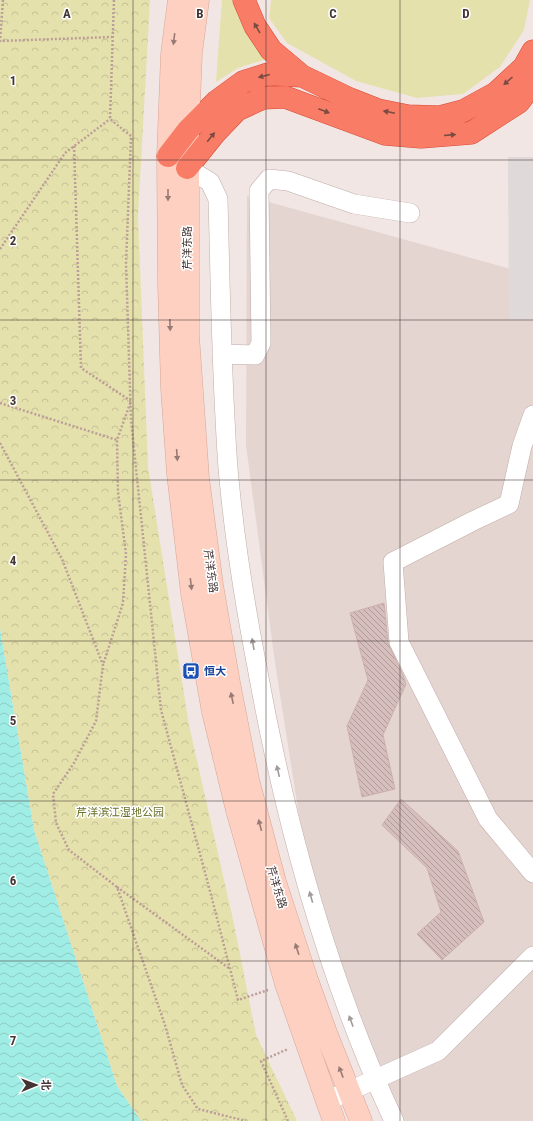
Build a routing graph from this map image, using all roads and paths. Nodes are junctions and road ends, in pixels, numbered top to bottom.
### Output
1 (3, 0) edge
2 (114, 0) edge
3 (179, 0) edge
4 (198, 0) edge
5 (244, 0) edge
6 (112, 37) junction
7 (533, 51) edge
8 (302, 76) junction
9 (533, 83) edge
10 (110, 119) junction
11 (188, 130) junction
12 (74, 146) junction
13 (168, 156) junction
14 (187, 168) junction
15 (410, 213) dead end
16 (0, 249) edge
17 (222, 354) junction
18 (131, 401) junction
19 (0, 403) edge
20 (533, 415) edge
21 (117, 440) junction
22 (0, 443) edge
23 (103, 665) junction
24 (533, 873) edge
25 (117, 887) junction
26 (533, 956) edge
27 (230, 969) junction
28 (286, 984) junction
29 (306, 1041) junction
30 (374, 1080) junction
31 (349, 1092) junction
32 (331, 1111) edge
33 (246, 1121) edge
34 (288, 1121) edge
35 (360, 1121) edge
36 (394, 1121) edge

1 - 6 path
2 - 6 path
3 -> 13 main road, 芹洋东路
4 - 11 main road, 芹洋东路
8 -> 5 highway
6 - 10 path
7 -> 8 highway
8 -> 11 highway
14 -> 9 highway
10 - 12 path
10 - 18 path
11 - 13 highway
11 - 14 main road, 芹洋东路
12 - 16 path
12 - 18 path
13 -> 28 main road, 芹洋东路
14 - 17 street
31 -> 14 main road, 芹洋东路
15 - 17 street
30 -> 17 street
18 - 21 path
18 - 27 path
19 - 21 path
20 - 24 street
21 - 23 path
22 - 23 path
23 - 25 path
25 - 27 path
25 - 33 path
26 - 30 street
27 - 28 path
28 - 29 main road, 芹洋东路
29 - 32 main road, 芹洋东路
29 - 34 path
30 - 31 street
30 - 36 street
31 - 32 street
31 - 35 main road, 芹洋东路

